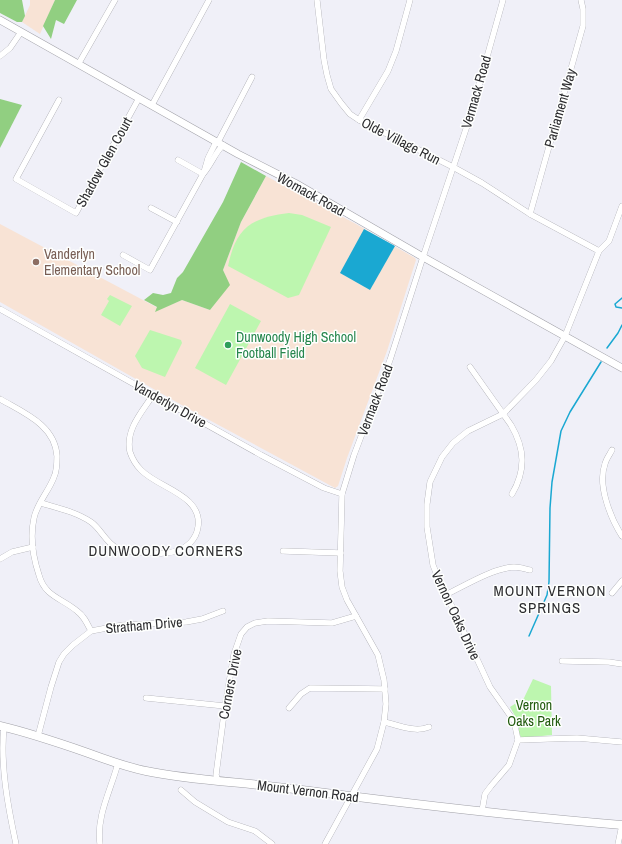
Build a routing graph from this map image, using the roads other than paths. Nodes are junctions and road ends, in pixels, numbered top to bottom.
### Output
1 (115, 0) edge
2 (210, 0) edge
3 (317, 0) edge
4 (410, 0) edge
5 (503, 0) edge
6 (581, 0) edge
7 (0, 20) edge
8 (21, 32) junction
9 (0, 56) edge
10 (79, 63) junction
11 (252, 77) dead end
12 (139, 98) junction
13 (59, 100) dead end
14 (152, 105) junction
15 (359, 120) junction
16 (219, 143) junction
17 (215, 151) junction
18 (178, 160) dead end
19 (453, 167) junction
20 (203, 174) junction
21 (622, 206) edge
22 (151, 208) dead end
23 (530, 214) junction
24 (177, 222) junction
25 (599, 251) junction
26 (123, 255) dead end
27 (423, 257) junction
28 (0, 309) edge
29 (566, 336) junction
30 (470, 367) dead end
31 (622, 368) edge
32 (153, 395) junction
33 (0, 399) edge
34 (503, 414) junction
35 (612, 450) dead end
36 (342, 494) junction
37 (512, 494) dead end
38 (40, 503) junction
39 (622, 536) edge
40 (33, 548) junction
41 (283, 552) dead end
42 (341, 553) junction
43 (0, 559) edge
44 (530, 570) dead end
45 (622, 581) edge
46 (612, 593) dead end
47 (448, 594) junction
48 (223, 611) dead end
49 (356, 616) junction
50 (91, 631) junction
51 (562, 661) dead end
52 (622, 664) edge
53 (385, 689) junction
54 (146, 698) dead end
55 (225, 706) junction
56 (288, 708) dead end
57 (384, 722) junction
58 (2, 727) edge
59 (429, 727) dead end
60 (38, 736) junction
61 (518, 740) junction
62 (622, 742) edge
63 (118, 764) junction
64 (1, 775) edge
65 (218, 781) junction
66 (181, 790) dead end
67 (350, 797) junction
68 (482, 811) junction
69 (622, 825) edge
70 (16, 844) edge
71 (100, 844) edge
72 (272, 844) edge
73 (325, 844) edge
74 (618, 844) edge

1 - 10 street
2 - 14 street
3 - 15 street, Olde Village Run
4 - 15 street
5 - 19 street, Vermack Road
6 - 23 street, Parliament Way
7 - 8 street, Womack Road
8 - 9 street
8 - 10 street, Womack Road
10 - 12 street, Womack Road
11 - 16 street
12 - 13 street, Shadow Glen Court
12 - 14 street, Womack Road
14 - 16 street, Womack Road
15 - 19 street, Olde Village Run
16 - 17 street
16 - 17 street
16 - 27 street, Womack Road
17 - 20 street
18 - 20 street
19 - 23 street, Olde Village Run
19 - 27 street, Vermack Road
20 - 24 street
21 - 25 street, Vernon Oaks Drive
22 - 24 street
23 - 25 street, Olde Village Run
24 - 26 street
25 - 29 street, Vernon Oaks Drive
27 - 29 street, Womack Road
27 - 36 street, Vermack Road
28 - 32 street, Vanderlyn Drive
29 - 31 street, Womack Road
29 - 34 street, Vernon Oaks Drive
30 - 34 street
32 - 36 street, Vanderlyn Drive
32 - 38 street
33 - 38 street
34 - 37 street
34 - 47 street, Vernon Oaks Drive
35 - 39 street
36 - 42 street, Vermack Road
38 - 40 street
40 - 43 street
40 - 50 street
41 - 42 street
42 - 49 street, Vermack Road
44 - 47 street
45 - 46 street
47 - 61 street, Vernon Oaks Drive
48 - 50 street, Stratham Drive
49 - 53 street, Vermack Road
49 - 55 street, Corners Drive
50 - 60 street, Stratham Drive
51 - 52 street
53 - 56 street
53 - 57 street, Vermack Road
54 - 55 street
55 - 65 street, Corners Drive
57 - 59 street
57 - 67 street, Vermack Road
58 - 60 main road, Mount Vernon Road
58 - 64 street
60 - 63 main road, Mount Vernon Road
61 - 62 street
61 - 68 street
63 - 65 main road, Mount Vernon Road
63 - 71 street
64 - 70 street
65 - 67 main road, Mount Vernon Road
66 - 72 street
67 - 68 main road, Mount Vernon Road
67 - 73 street, Vermack Road
68 - 69 main road, Mount Vernon Road
69 - 74 street

